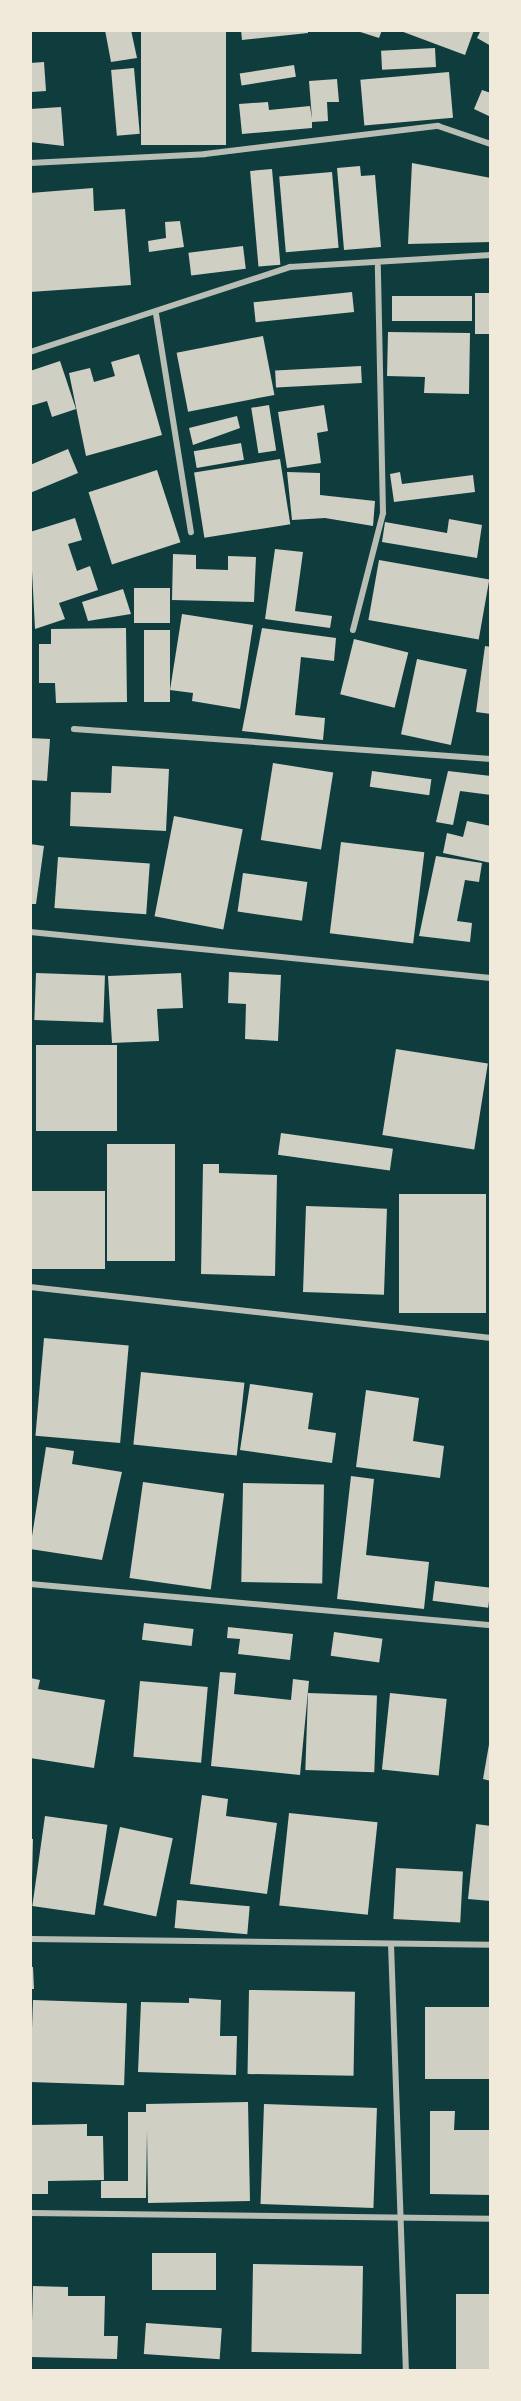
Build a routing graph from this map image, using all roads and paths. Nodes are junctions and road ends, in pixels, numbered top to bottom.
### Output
1 (491, 144) edge
2 (30, 163) edge
3 (491, 255) edge
4 (378, 266) junction
5 (156, 314) junction
6 (30, 352) edge
7 (191, 532) dead end
8 (353, 630) dead end
9 (74, 729) dead end
10 (491, 759) edge
11 (30, 932) edge
12 (491, 978) edge
13 (30, 1287) edge
14 (491, 1338) edge
15 (30, 1584) edge
16 (491, 1625) edge
17 (30, 1939) edge
18 (391, 1944) junction
19 (491, 1945) edge
20 (30, 2213) edge
21 (491, 2219) edge
22 (400, 2220) junction
23 (406, 2371) edge

1 - 2 street
3 - 4 street
4 - 5 street
4 - 8 street
5 - 6 street
5 - 7 street
9 - 10 street
11 - 12 street
13 - 14 street
15 - 16 street
17 - 18 street
18 - 19 street
18 - 22 street
20 - 22 street
21 - 22 street
22 - 23 street

